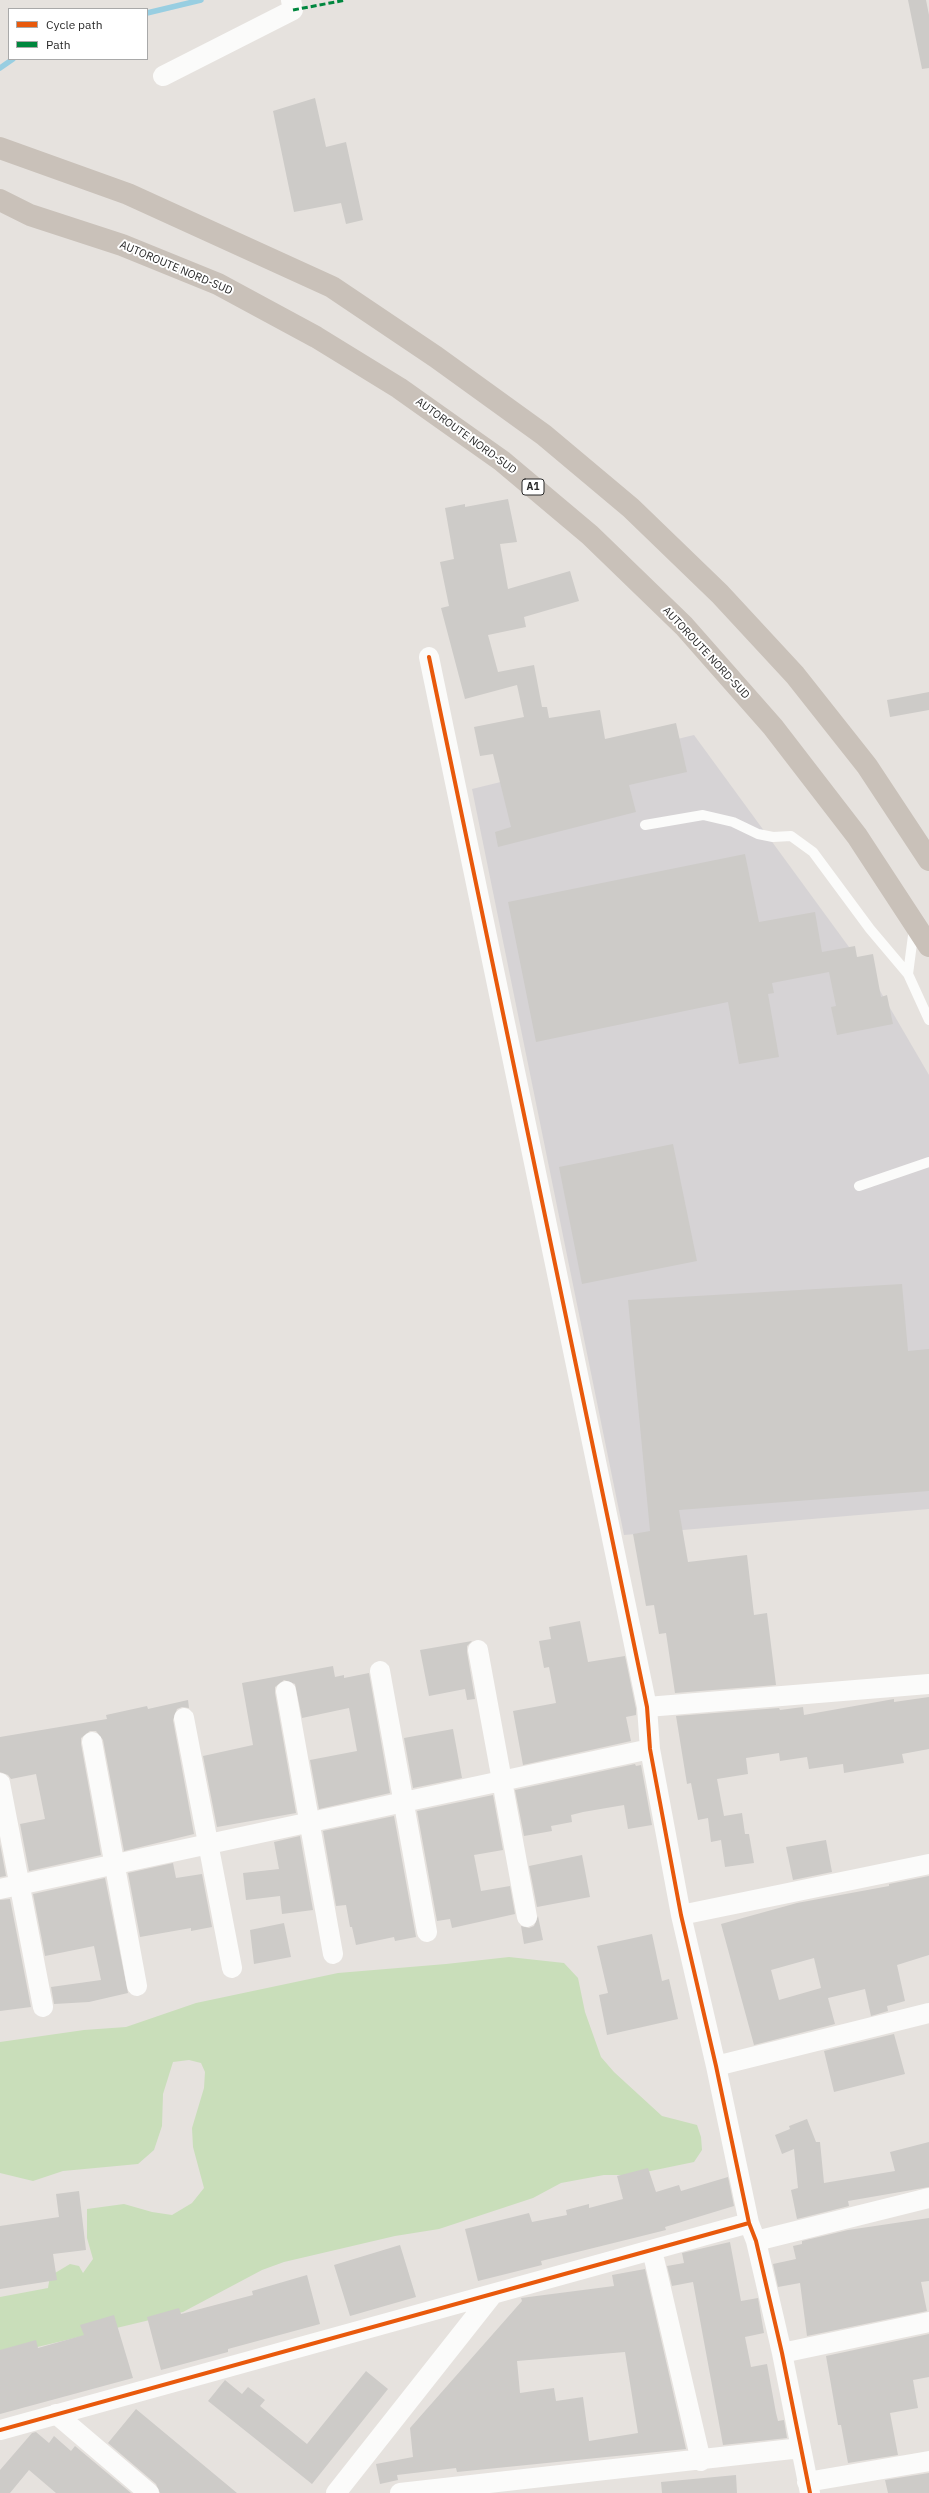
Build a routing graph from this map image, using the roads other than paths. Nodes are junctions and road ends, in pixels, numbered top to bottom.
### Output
1 (292, 0) edge
2 (163, 76) dead end
3 (1, 148) edge
4 (0, 200) edge
5 (429, 657) dead end
6 (645, 825) dead end
7 (929, 860) edge
8 (915, 922) junction
9 (929, 946) edge
10 (908, 974) junction
11 (929, 1020) edge
12 (929, 1162) edge
13 (859, 1186) dead end
14 (478, 1650) dead end
15 (380, 1671) dead end
16 (929, 1684) edge
17 (286, 1691) dead end
18 (647, 1707) junction
19 (184, 1718) dead end
20 (92, 1742) dead end
21 (650, 1749) junction
22 (502, 1782) junction
23 (0, 1783) edge
24 (403, 1803) junction
25 (309, 1823) junction
26 (209, 1844) junction
27 (116, 1864) junction
28 (929, 1864) edge
29 (9, 1887) edge
30 (681, 1915) junction
31 (527, 1918) dead end
32 (427, 1932) dead end
33 (333, 1954) dead end
34 (232, 1968) dead end
35 (137, 1986) dead end
36 (43, 2007) dead end
37 (929, 2013) edge
38 (716, 2066) junction
39 (929, 2198) edge
40 (753, 2232) junction
41 (652, 2250) junction
42 (493, 2294) junction
43 (929, 2322) edge
44 (782, 2353) junction
45 (56, 2414) junction
46 (0, 2430) edge
47 (801, 2448) junction
48 (701, 2460) junction
49 (929, 2461) edge
50 (809, 2487) edge
51 (149, 2493) edge
52 (336, 2493) edge
53 (400, 2493) edge

1 - 2 street
3 - 7 highway
4 - 8 highway, AUTOROUTE NORD-SUD / A1
5 - 18 street
6 - 10 lane
8 - 9 highway, AUTOROUTE NORD-SUD / A1
8 - 10 lane
10 - 11 lane
12 - 13 lane
14 - 22 street
15 - 24 street
16 - 18 street
17 - 25 street
18 - 21 street
19 - 26 street
20 - 27 street
21 - 22 street
21 - 30 street
22 - 24 street
22 - 31 street
23 - 29 street
24 - 25 street
24 - 32 street
25 - 26 street
25 - 33 street
26 - 27 street
26 - 34 street
27 - 29 street
27 - 35 street
28 - 30 street
29 - 36 street
30 - 38 street
37 - 38 street
38 - 40 street
39 - 40 street
40 - 41 street
40 - 44 street
41 - 42 street
41 - 48 street
42 - 45 street
42 - 52 street
43 - 44 street
44 - 47 street
45 - 46 street
45 - 51 street
47 - 48 street
47 - 50 street
48 - 53 street
49 - 50 street

